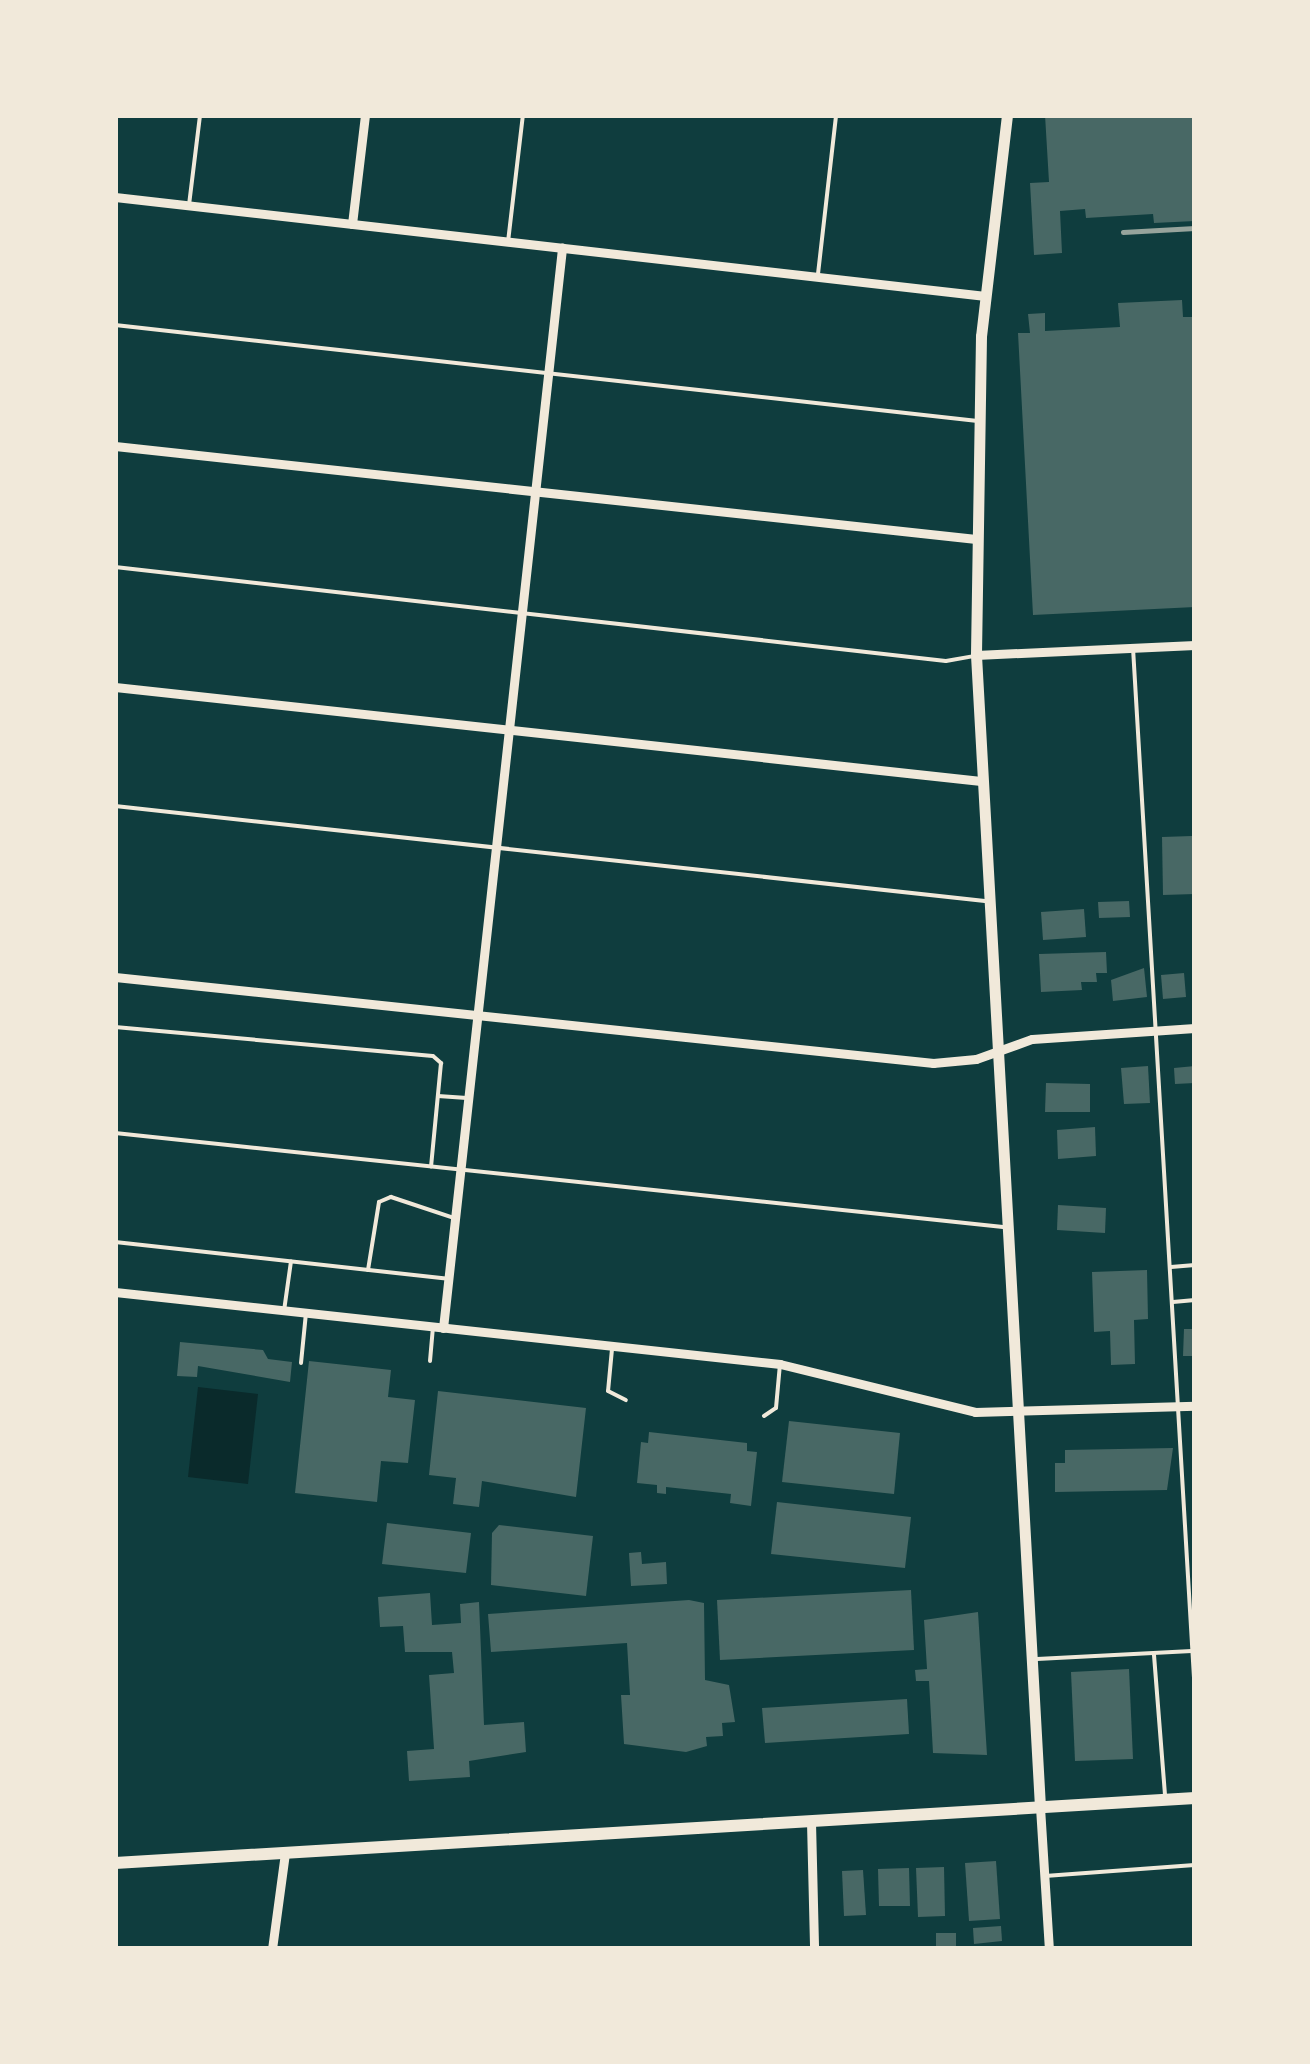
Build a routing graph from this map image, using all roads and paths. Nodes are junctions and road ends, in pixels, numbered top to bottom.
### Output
1 (200, 115) edge
2 (364, 115) edge
3 (523, 115) edge
4 (836, 115) edge
5 (1007, 115) edge
6 (115, 197) edge
7 (189, 206) junction
8 (352, 224) junction
9 (508, 242) junction
10 (562, 248) junction
11 (818, 277) junction
12 (985, 296) junction
13 (115, 324) edge
14 (547, 373) junction
15 (978, 422) junction
16 (115, 446) edge
17 (534, 494) junction
18 (976, 540) junction
19 (115, 567) edge
20 (520, 612) junction
21 (1195, 645) edge
22 (1133, 648) junction
23 (976, 655) junction
24 (115, 687) edge
25 (506, 729) junction
26 (981, 781) junction
27 (115, 806) edge
28 (492, 847) junction
29 (990, 901) junction
30 (115, 977) edge
31 (476, 1019) junction
32 (115, 1026) edge
33 (1195, 1028) edge
34 (1160, 1030) junction
35 (998, 1049) junction
36 (438, 1096) junction
37 (467, 1098) junction
38 (115, 1133) edge
39 (431, 1167) junction
40 (459, 1170) junction
41 (454, 1218) junction
42 (1007, 1228) junction
43 (115, 1242) edge
44 (291, 1261) junction
45 (1195, 1265) edge
46 (1171, 1267) junction
47 (368, 1270) junction
48 (448, 1278) junction
49 (115, 1292) edge
50 (1195, 1300) edge
51 (1173, 1302) junction
52 (284, 1311) junction
53 (306, 1313) junction
54 (438, 1328) junction
55 (612, 1345) junction
56 (430, 1361) dead end
57 (300, 1363) dead end
58 (780, 1364) junction
59 (626, 1400) dead end
60 (1195, 1406) edge
61 (1178, 1407) junction
62 (1018, 1414) junction
63 (764, 1416) dead end
64 (1192, 1650) edge
65 (1154, 1653) junction
66 (1032, 1659) junction
67 (1195, 1695) edge
68 (1195, 1798) edge
69 (1166, 1800) junction
70 (1040, 1808) junction
71 (811, 1822) junction
72 (284, 1853) junction
73 (115, 1863) edge
74 (1195, 1865) edge
75 (1044, 1876) junction
76 (272, 1949) edge
77 (814, 1949) edge
78 (1048, 1949) edge

1 - 7 lane
2 - 8 street
3 - 9 lane
4 - 11 lane
5 - 12 main road
6 - 7 street
7 - 8 street
8 - 9 street
9 - 10 street
10 - 11 street
10 - 14 street
11 - 12 street
12 - 15 main road
13 - 14 lane
14 - 15 lane
14 - 17 street
15 - 18 main road
16 - 17 street
17 - 18 street
17 - 20 street
18 - 23 main road
19 - 20 lane
20 - 23 lane
20 - 25 street
21 - 22 street
22 - 23 street
22 - 34 lane
23 - 26 main road
24 - 25 street
25 - 26 street
25 - 28 street
26 - 29 main road
27 - 28 lane
28 - 29 lane
28 - 31 street
29 - 35 main road
30 - 31 street
31 - 35 street
31 - 37 street
32 - 36 lane
33 - 34 street
34 - 35 street
34 - 46 lane
35 - 42 main road
36 - 37 lane
36 - 39 lane
37 - 40 street
38 - 39 lane
39 - 40 lane
40 - 41 street
40 - 42 lane
41 - 47 lane
41 - 48 street
42 - 62 main road
43 - 44 lane
44 - 47 lane
44 - 52 lane
45 - 46 lane
46 - 51 lane
47 - 48 lane
48 - 54 street
49 - 52 street
50 - 51 lane
51 - 61 lane
52 - 53 street
53 - 54 street
53 - 57 lane
54 - 55 street
54 - 56 lane
55 - 58 street
55 - 59 lane
58 - 62 street
58 - 63 lane
60 - 61 street
61 - 62 street
61 - 64 lane
62 - 66 main road
64 - 65 lane
64 - 67 lane
65 - 66 lane
65 - 69 lane
66 - 70 main road
68 - 69 main road
69 - 70 main road
70 - 71 main road
70 - 75 street
71 - 72 main road
71 - 77 street
72 - 73 main road
72 - 76 street
74 - 75 lane
75 - 78 street

